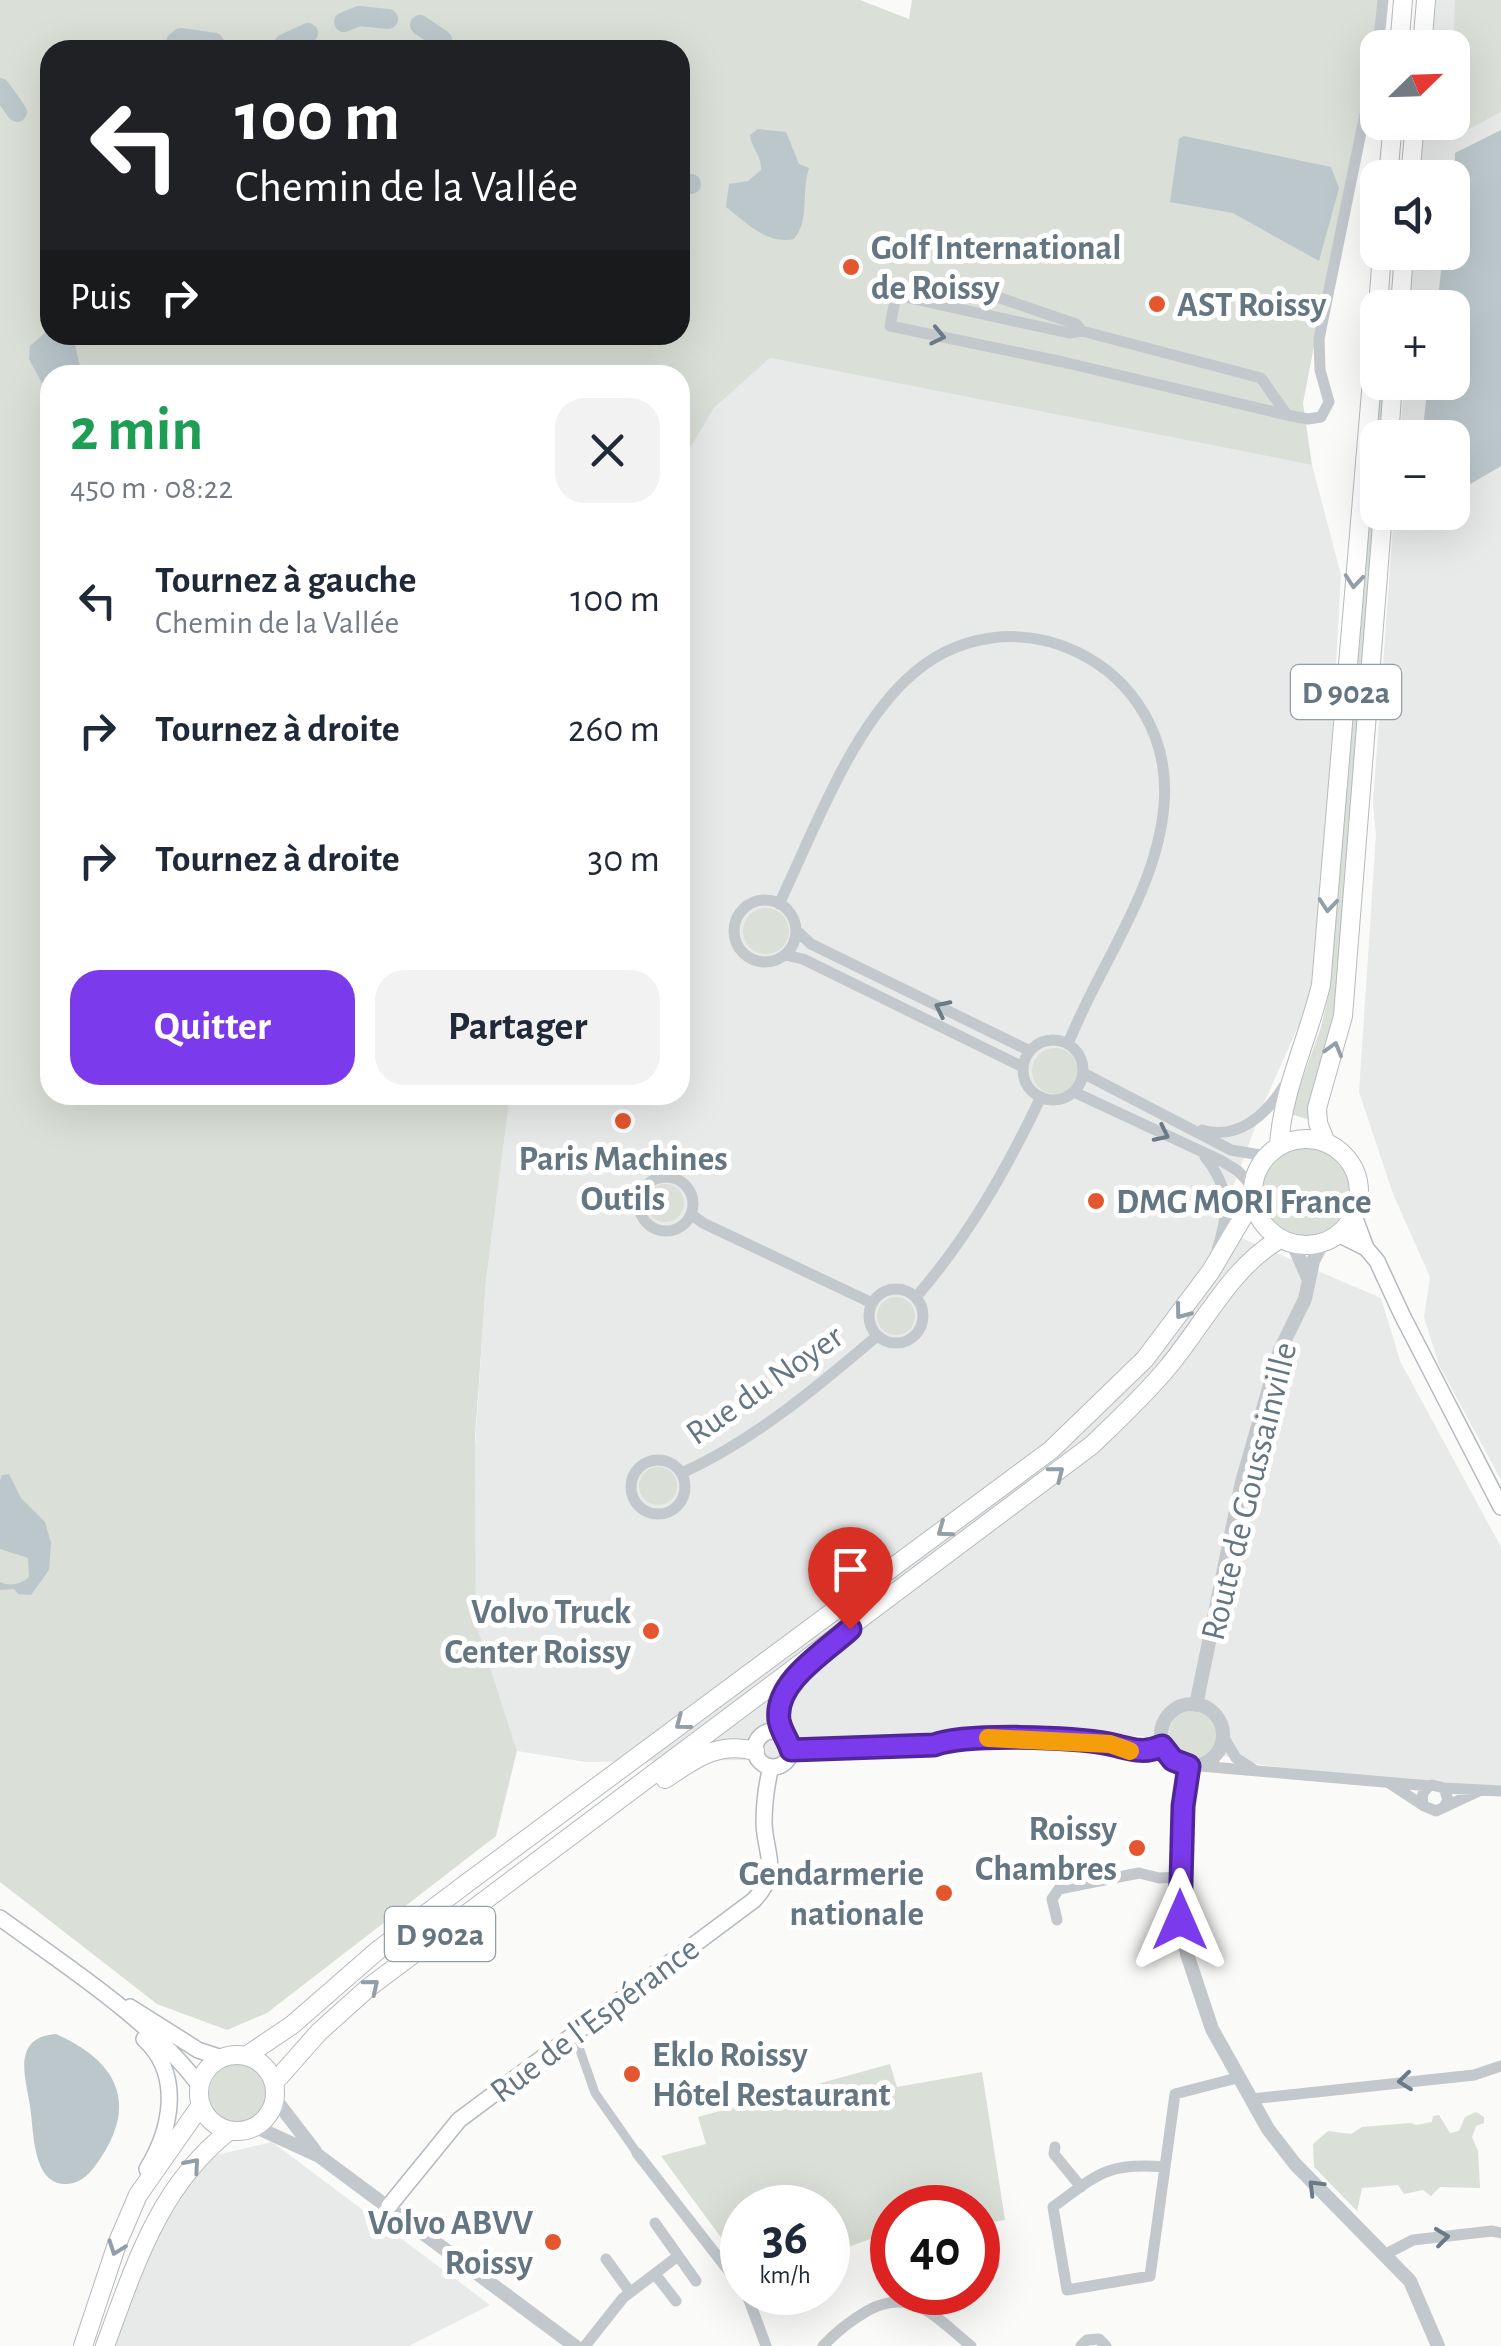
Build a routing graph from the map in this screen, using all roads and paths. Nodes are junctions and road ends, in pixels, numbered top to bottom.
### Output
1 (1403, 0) edge
2 (1426, 0) edge
3 (1383, 1) edge
4 (1380, 30) edge
5 (1400, 30) edge
6 (1424, 30) edge
7 (1360, 136) edge
8 (965, 286) dead end
9 (1082, 331) junction
10 (1370, 400) edge
11 (1287, 415) junction
12 (1381, 530) edge
13 (779, 904) junction
14 (796, 930) junction
15 (785, 955) junction
16 (1068, 1044) junction
17 (1030, 1051) junction
18 (1023, 1067) junction
19 (1294, 1071) junction
20 (1083, 1073) junction
21 (1074, 1092) junction
22 (1041, 1097) junction
23 (1174, 1120) junction
24 (1326, 1143) junction
25 (1272, 1151) junction
26 (1202, 1153) junction
27 (1253, 1194) junction
28 (690, 1214) junction
29 (1354, 1216) junction
30 (1340, 1235) junction
31 (1287, 1242) junction
32 (1321, 1244) junction
33 (1366, 1248) junction
34 (1211, 1271) junction
35 (1309, 1280) junction
36 (916, 1297) junction
37 (872, 1302) junction
38 (877, 1336) junction
39 (682, 1473) junction
40 (1501, 1508) edge
41 (850, 1629) junction
42 (1196, 1704) junction
43 (1222, 1736) junction
44 (787, 1742) junction
45 (1162, 1746) junction
46 (755, 1751) junction
47 (771, 1766) junction
48 (1194, 1766) junction
49 (1256, 1771) junction
50 (1386, 1781) junction
51 (1430, 1786) junction
52 (1444, 1788) junction
53 (1481, 1790) junction
54 (1501, 1791) edge
55 (1426, 1808) junction
56 (1444, 1808) junction
57 (588, 1825) junction
58 (1180, 1877) junction
59 (0, 1918) edge
60 (1057, 1920) dead end
61 (89, 1983) junction
62 (574, 2033) junction
63 (246, 2056) junction
64 (222, 2058) junction
65 (1501, 2066) edge
66 (1237, 2078) junction
67 (274, 2091) junction
68 (200, 2095) junction
69 (1250, 2099) junction
70 (256, 2127) junction
71 (229, 2131) junction
72 (1055, 2147) dead end
73 (637, 2153) joint
74 (318, 2156) junction
75 (1165, 2167) junction
76 (1080, 2187) junction
77 (138, 2195) junction
78 (390, 2206) junction
79 (655, 2223) dead end
80 (1501, 2233) edge
81 (1386, 2254) junction
82 (678, 2256) junction
83 (606, 2258) dead end
84 (720, 2259) edge
85 (655, 2274) junction
86 (696, 2281) dead end
87 (630, 2292) junction
88 (676, 2301) dead end
89 (870, 2310) edge
90 (754, 2315) edge
91 (932, 2315) edge
92 (83, 2346) edge
93 (105, 2346) edge
94 (576, 2346) edge
95 (585, 2346) edge
96 (766, 2346) edge
97 (824, 2346) edge
98 (971, 2346) edge
99 (1080, 2346) edge
100 (1106, 2346) edge
101 (1438, 2346) edge

1 - 5 main road
2 - 6 main road
3 - 4 street
7 - 11 street
8 - 9 street
9 - 11 street
9 -> 11 street
10 -> 19 main road, D 902a
24 -> 12 main road, D 902a
13 - 14 street
13 - 15 street
13 - 16 street
14 - 15 street
17 -> 14 street
15 - 18 street
16 - 17 street
16 - 20 street
17 - 18 street
18 - 22 street
19 - 23 street
19 - 25 main road, D 902a
20 - 21 street
20 - 23 street
21 - 22 street
21 -> 26 street
22 - 36 street
23 - 25 street
24 - 25 main road
24 - 29 main road
25 - 27 main road
26 - 27 street
26 - 34 street
27 - 31 main road
27 - 34 main road, D 902a
28 - 28 street
28 - 37 street
29 - 30 main road
29 - 33 main road
30 - 32 main road
30 - 33 main road
31 - 32 main road
31 - 35 street
41 -> 31 main road, D 902a
32 - 35 street, Route de Goussainville
33 - 40 main road
34 -> 63 main road, D 902a
35 - 42 street, Route de Goussainville
36 - 37 street
36 - 38 street
37 - 38 street
38 - 39 street, Rue du Noyer
39 - 39 street
41 - 44 main road
41 - 57 main road, D 902a
42 - 43 street
42 - 45 street
43 - 48 street
43 - 49 street
44 - 45 street
44 - 46 main road
44 - 47 main road
45 - 48 street
46 - 47 main road
46 - 57 main road
47 - 62 main road, Rue de l'Espérance
48 - 49 street
48 - 58 street
49 - 50 street
50 - 51 street
50 - 55 street
51 - 52 street
51 - 55 street
52 - 53 street
52 - 56 street
53 - 54 street
53 - 56 street
55 - 56 street
67 -> 57 main road, D 902a
58 - 60 street
58 - 66 street
59 - 61 main road
61 - 64 main road
61 - 68 main road
61 - 77 main road
62 - 73 street
62 - 78 main road, Rue de l'Espérance
63 - 64 main road
63 - 67 main road
64 - 68 main road
65 -> 69 street
66 - 69 street
66 - 75 street
67 - 70 main road
67 - 74 street
68 - 71 main road
68 - 77 main road
81 -> 69 street
70 - 71 main road
70 - 74 street
93 -> 71 main road
72 - 76 street
73 - 84 street
74 - 78 street
75 - 76 street
75 - 76 street
77 -> 92 main road
78 - 94 street
79 - 82 street
81 -> 80 street
81 - 101 street
82 - 85 street
82 - 86 street
83 - 87 street
85 - 87 street
85 - 88 street
87 - 95 street
89 - 97 street
90 - 96 street
91 - 98 street
99 - 100 street

